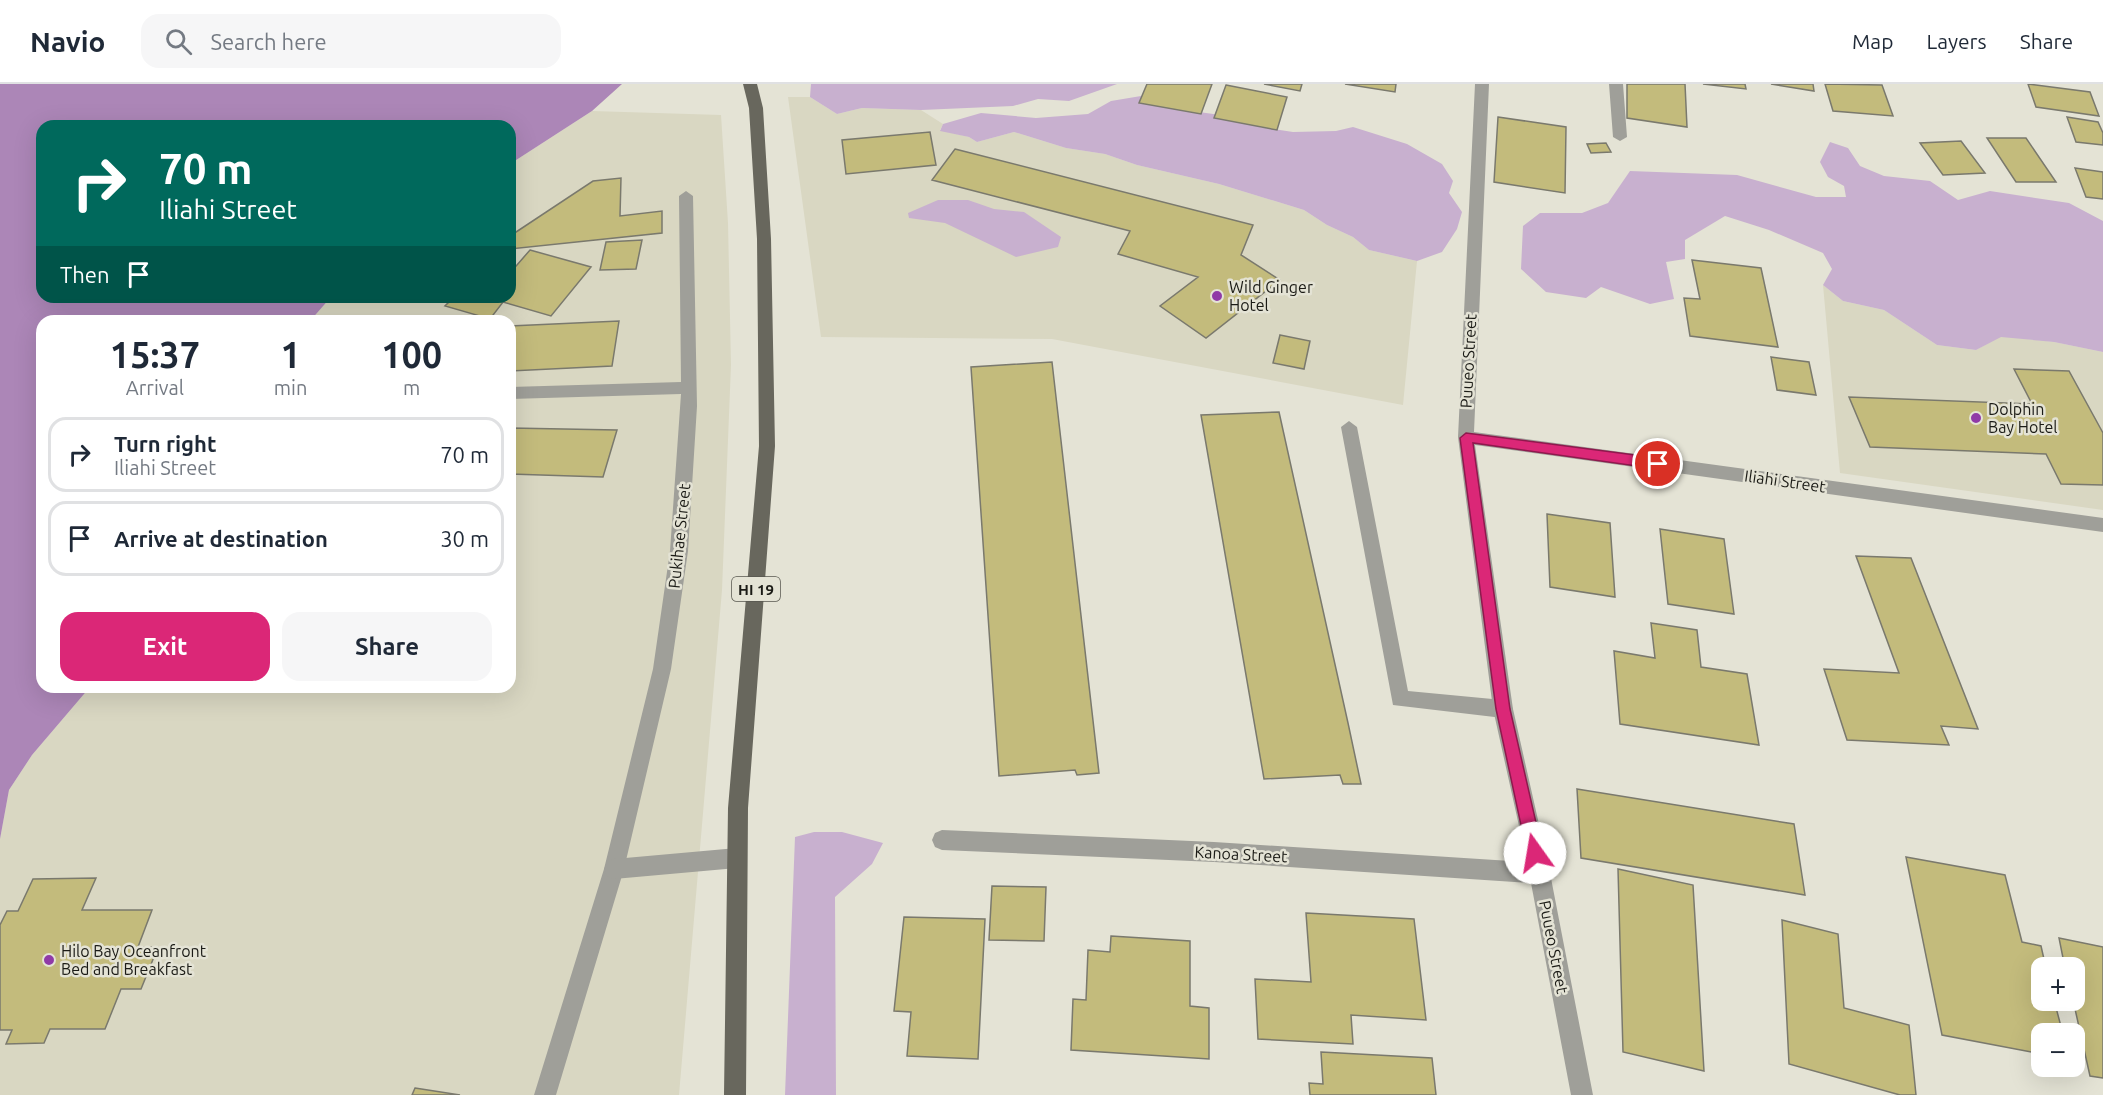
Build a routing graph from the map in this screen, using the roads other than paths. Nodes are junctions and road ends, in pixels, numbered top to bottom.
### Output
1 (750, 84) edge
2 (1482, 84) edge
3 (1617, 84) edge
4 (1620, 137) dead end
5 (686, 196) dead end
6 (689, 388) junction
7 (516, 393) edge
8 (1349, 427) dead end
9 (1466, 438) junction
10 (2103, 525) edge
11 (1503, 709) junction
12 (942, 840) dead end
13 (737, 858) junction
14 (614, 869) junction
15 (1539, 873) junction
16 (545, 1095) edge
17 (735, 1095) edge
18 (1582, 1095) edge

1 - 13 main road, HI 19
2 - 9 street, Puueo Street
3 - 4 street
5 - 6 street, Pukihae Street
6 - 7 street
6 - 14 street, Pukihae Street
8 - 11 street
9 - 10 street, Iliahi Street
9 - 11 street, Puueo Street
11 - 15 street, Puueo Street
12 - 15 street, Kanoa Street
13 - 14 street
13 - 17 main road, HI 19
14 - 16 street, Pukihae Street
15 - 18 street, Puueo Street

